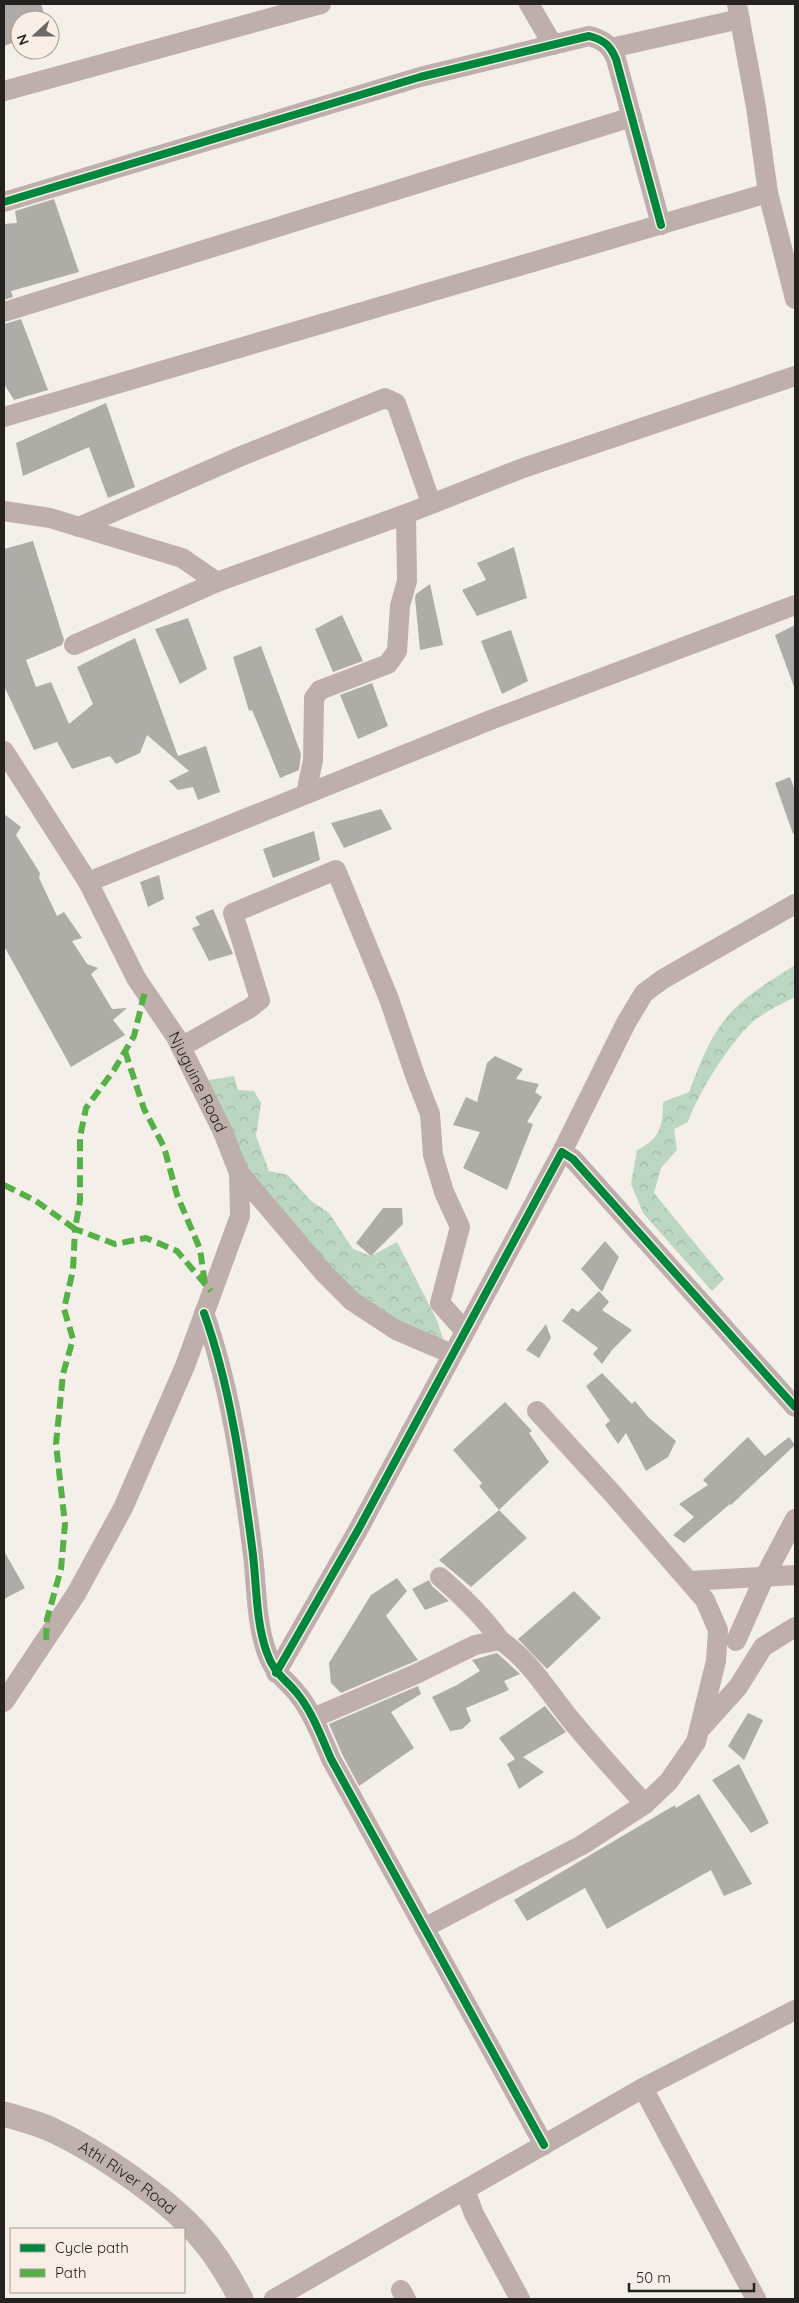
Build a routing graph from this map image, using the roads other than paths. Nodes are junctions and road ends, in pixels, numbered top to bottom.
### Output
1 (321, 4) edge
2 (529, 4) edge
3 (738, 11) edge
4 (553, 45) junction
5 (611, 48) junction
6 (4, 91) edge
7 (632, 117) junction
8 (768, 192) junction
9 (4, 202) edge
10 (661, 225) junction
11 (795, 299) edge
12 (4, 312) edge
13 (795, 376) edge
14 (4, 417) edge
15 (431, 503) junction
16 (4, 511) edge
17 (406, 514) junction
18 (79, 527) junction
19 (217, 582) junction
20 (795, 604) edge
21 (74, 645) dead end
22 (4, 751) edge
23 (306, 794) junction
24 (88, 882) junction
25 (795, 904) edge
26 (181, 1047) junction
27 (562, 1152) junction
28 (239, 1173) junction
29 (204, 1313) junction
30 (465, 1331) junction
31 (452, 1354) junction
32 (795, 1407) edge
33 (537, 1411) dead end
34 (795, 1519) edge
35 (795, 1575) edge
36 (440, 1577) dead end
37 (764, 1578) junction
38 (690, 1582) junction
39 (795, 1627) edge
40 (718, 1630) junction
41 (500, 1640) junction
42 (736, 1641) junction
43 (759, 1654) junction
44 (276, 1673) junction
45 (4, 1702) edge
46 (313, 1718) junction
47 (699, 1730) junction
48 (646, 1804) junction
49 (424, 1928) junction
50 (795, 2010) edge
51 (643, 2088) junction
52 (4, 2114) edge
53 (544, 2145) junction
54 (464, 2190) junction
55 (241, 2299) edge
56 (274, 2299) edge
57 (520, 2299) edge
58 (756, 2299) edge

1 - 6 street
2 - 4 street
3 - 5 street
3 - 8 street
4 - 5 street
4 - 9 street
5 - 7 street
7 - 10 street
7 - 12 street
8 - 10 street
8 - 11 street
10 - 14 street
13 - 15 street
15 - 17 street
15 - 18 street
16 - 18 street
17 - 19 street
17 - 23 street
18 - 19 street
19 - 21 street
20 - 23 street
22 - 24 street, Njuguine Road
23 - 24 street
24 - 26 street, Njuguine Road
25 - 27 street
26 - 28 street, Njuguine Road
26 - 30 street
27 - 30 street
27 - 32 street
28 - 29 street
28 - 31 street, Njuguine Road
29 - 44 street
29 - 45 street
30 - 31 street
31 - 44 street
33 - 38 street
34 - 37 street
35 - 37 street
36 - 41 street
37 - 38 street
37 - 42 street
38 - 40 street
39 - 43 street
40 - 42 street
40 - 47 street
41 - 46 street
41 - 48 street
42 - 43 street
43 - 47 street
44 - 46 street
46 - 49 street
47 - 48 street
48 - 49 street
49 - 53 street
50 - 51 street
51 - 53 street
51 - 58 street
52 - 55 main road, Athi River Road
53 - 54 street
54 - 56 street
54 - 57 street

